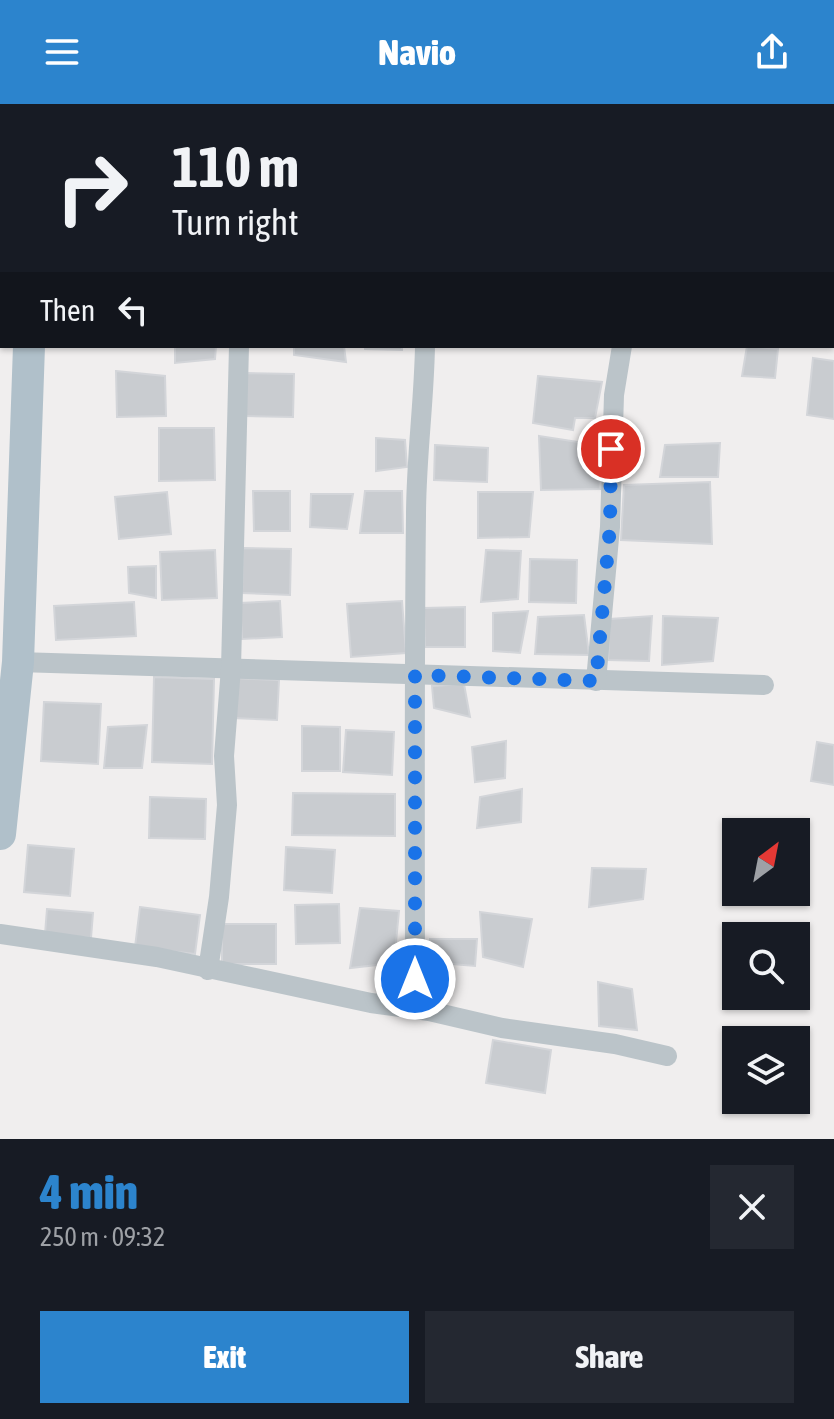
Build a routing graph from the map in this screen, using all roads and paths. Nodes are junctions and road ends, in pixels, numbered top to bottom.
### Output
1 (29, 348) edge
2 (239, 348) edge
3 (425, 348) edge
4 (622, 348) edge
5 (18, 662) junction
6 (231, 668) junction
7 (415, 675) junction
8 (596, 681) junction
9 (764, 685) dead end
10 (0, 834) edge
11 (0, 934) edge
12 (208, 970) junction
13 (415, 1009) junction
14 (667, 1056) dead end

1 - 5 main road
2 - 6 street
3 - 7 street
4 - 8 street
5 - 6 street
5 - 10 main road
6 - 7 street
6 - 12 street
7 - 8 street
7 - 13 street
8 - 9 street
11 - 12 street
12 - 13 street
13 - 14 street

